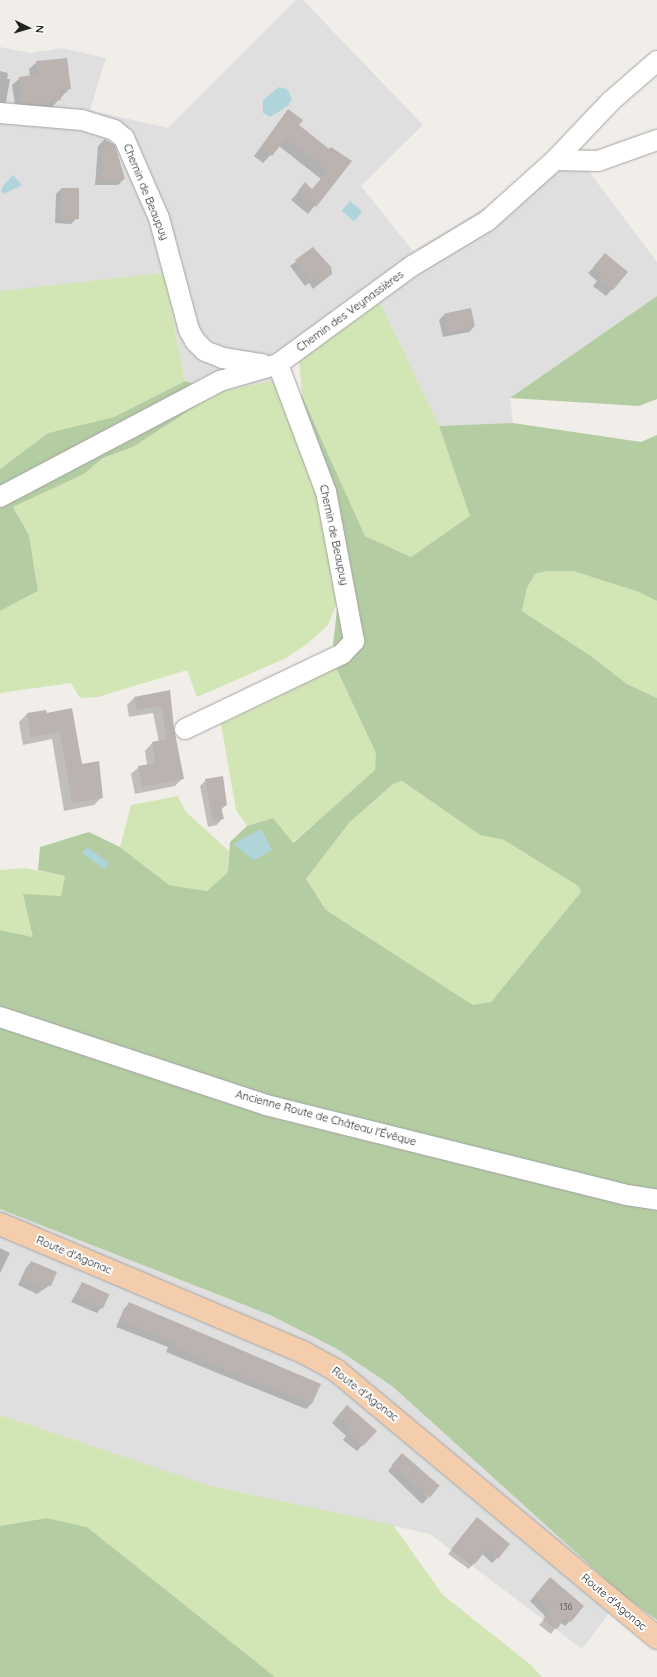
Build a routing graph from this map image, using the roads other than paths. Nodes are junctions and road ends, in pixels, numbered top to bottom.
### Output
1 (657, 61) edge
2 (0, 113) edge
3 (657, 140) edge
4 (555, 160) junction
5 (271, 366) junction
6 (0, 497) edge
7 (185, 729) dead end
8 (0, 1017) edge
9 (657, 1200) edge
10 (0, 1224) edge
11 (657, 1638) edge

1 - 4 street, Chemin des Veynassières
2 - 5 street, Chemin de Beaupuy
3 - 4 street
4 - 5 street, Chemin des Veynassières
5 - 6 street, Chemin des Veynassières
5 - 7 street, Chemin de Beaupuy
8 - 9 street, Ancienne Route de Château l'Évêque
10 - 11 main road, Route d'Agonac

